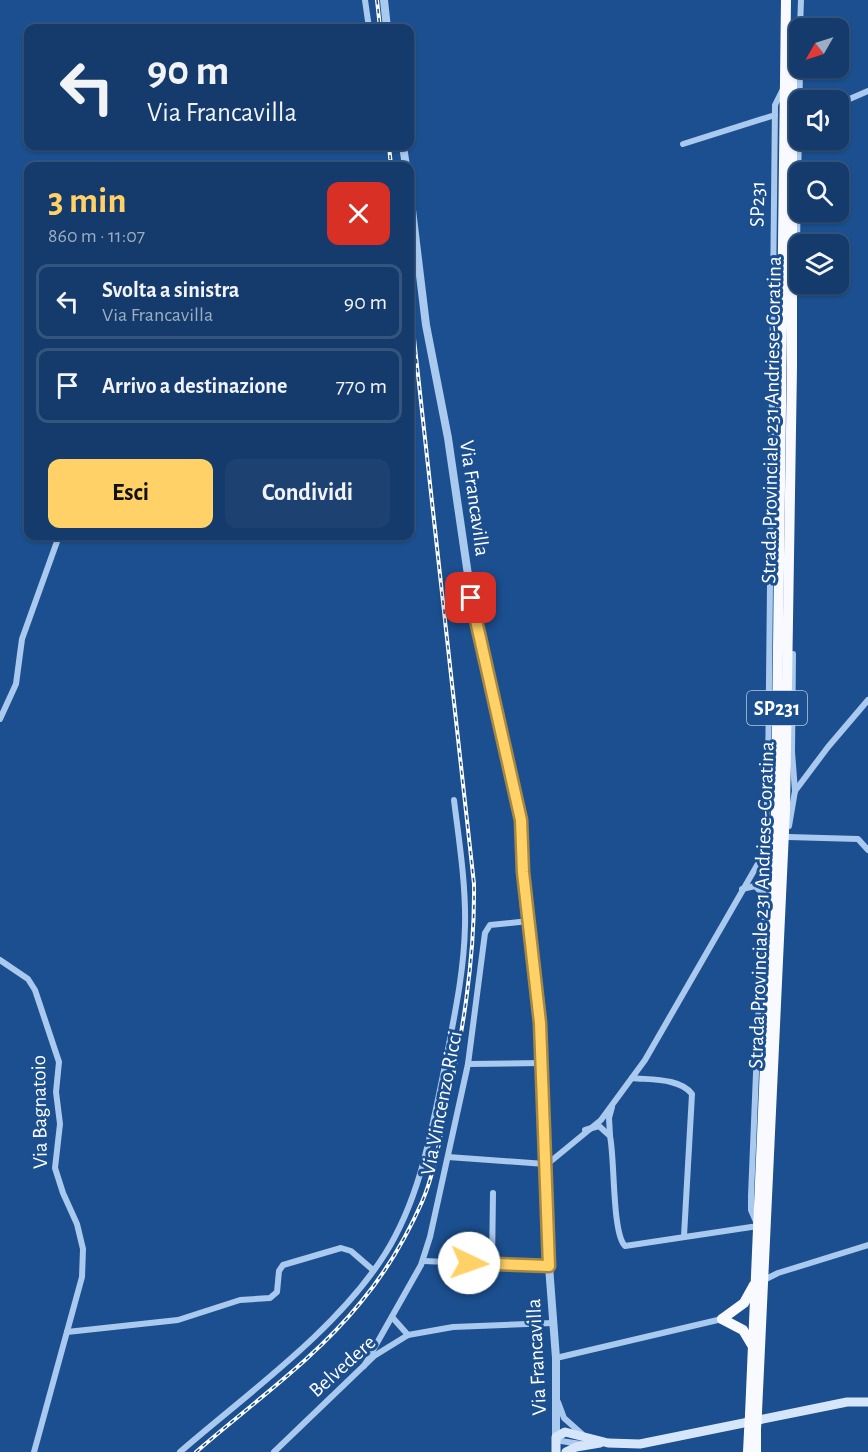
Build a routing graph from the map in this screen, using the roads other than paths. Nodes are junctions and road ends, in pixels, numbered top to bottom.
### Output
1 (365, 0) edge
2 (384, 0) edge
3 (786, 0) edge
4 (792, 0) edge
5 (801, 0) edge
6 (800, 18) edge
7 (368, 24) edge
8 (387, 24) edge
9 (785, 84) junction
10 (868, 91) edge
11 (849, 99) edge
12 (775, 115) junction
13 (683, 144) dead end
14 (799, 150) edge
15 (414, 226) edge
16 (57, 540) edge
17 (868, 700) edge
18 (0, 719) edge
19 (795, 791) junction
20 (454, 800) dead end
21 (788, 837) junction
22 (868, 850) edge
23 (764, 854) junction
24 (783, 879) junction
25 (742, 890) junction
26 (764, 895) junction
27 (529, 921) junction
28 (0, 960) edge
29 (542, 1063) junction
30 (468, 1064) junction
31 (632, 1078) junction
32 (614, 1102) junction
33 (585, 1130) junction
34 (610, 1136) junction
35 (448, 1157) junction
36 (545, 1165) junction
37 (494, 1193) dead end
38 (758, 1226) junction
39 (684, 1236) junction
40 (868, 1245) edge
41 (423, 1261) junction
42 (492, 1264) junction
43 (549, 1266) junction
44 (372, 1270) junction
45 (760, 1281) junction
46 (392, 1317) junction
47 (722, 1319) junction
48 (553, 1323) junction
49 (384, 1331) junction
50 (68, 1332) junction
51 (408, 1335) junction
52 (394, 1342) junction
53 (753, 1347) junction
54 (556, 1358) junction
55 (364, 1366) junction
56 (558, 1399) junction
57 (868, 1402) edge
58 (753, 1414) junction
59 (752, 1431) junction
60 (556, 1437) junction
61 (585, 1440) junction
62 (34, 1452) edge
63 (180, 1452) edge
64 (274, 1452) edge
65 (556, 1452) edge
66 (566, 1452) edge
67 (748, 1452) edge
68 (756, 1452) edge

1 - 7 street
2 - 8 street
3 - 9 highway, Strada Provinciale 231 Andriese-Coratina / SP231
4 - 24 highway, Strada Provinciale 231 Andriese-Coratina / SP231
5 - 6 street
9 - 12 street, SP231
9 - 38 highway, Strada Provinciale 231 Andriese-Coratina / SP231
10 - 11 street
12 - 13 street
12 - 23 street, SP231
14 - 19 street
15 - 27 street, Via Francavilla
16 - 18 street
17 - 19 street
19 - 21 street
20 - 44 street
21 - 22 street
21 - 24 street
23 - 25 street
23 - 26 street, SP231
24 - 45 highway, Strada Provinciale 231 Andriese-Coratina / SP231
25 - 26 street
25 - 31 street
26 - 38 street, SP231
27 - 29 street, Via Francavilla
27 - 30 street, Via Vincenzo Ricci
28 - 50 street, Via Bagnatoio
29 - 30 street
29 - 36 street, Via Francavilla
30 - 35 street, Via Vincenzo Ricci
31 - 32 street
31 - 39 street
32 - 33 street
32 - 34 street
33 - 34 street
33 - 36 street
34 - 39 street
35 - 36 street
35 - 41 street, Via Vincenzo Ricci
36 - 43 street, Via Francavilla
37 - 42 street
38 - 39 street
38 - 45 highway, Strada Provinciale 231 Andriese-Coratina / SP231
40 - 45 street
41 - 42 street
41 - 46 street, Via Vincenzo Ricci
42 - 43 street
43 - 48 street, Via Francavilla
44 - 50 street
44 - 63 street
45 - 47 highway
45 - 53 highway, Strada Provinciale 231 Andriese-Coratina / SP231
45 - 58 highway, Strada Provinciale 231 Andriese-Coratina / SP231
46 - 49 street, Via Vincenzo Ricci
46 - 51 street
47 - 53 highway
47 - 54 street
48 - 51 street, Belvedere
48 - 54 street, Via Francavilla
49 - 52 street
49 - 55 street, Via Vincenzo Ricci
50 - 62 street, Via Bagnatoio
51 - 52 street, Belvedere
52 - 55 street, Belvedere
53 - 58 highway, Strada Provinciale 231 Andriese-Coratina / SP231
54 - 56 street, Via Francavilla
55 - 64 street, Belvedere
56 - 60 street, Via Francavilla
56 - 61 street
57 - 61 main road
58 - 59 highway, Strada Provinciale 231 Andriese-Coratina / SP231, bridge
59 - 67 highway, Strada Provinciale 231 Andriese-Coratina / SP231
59 - 68 highway, Strada Provinciale 231 Andriese-Coratina / SP231
60 - 61 main road
60 - 65 main road, Via Francavilla
61 - 66 main road

